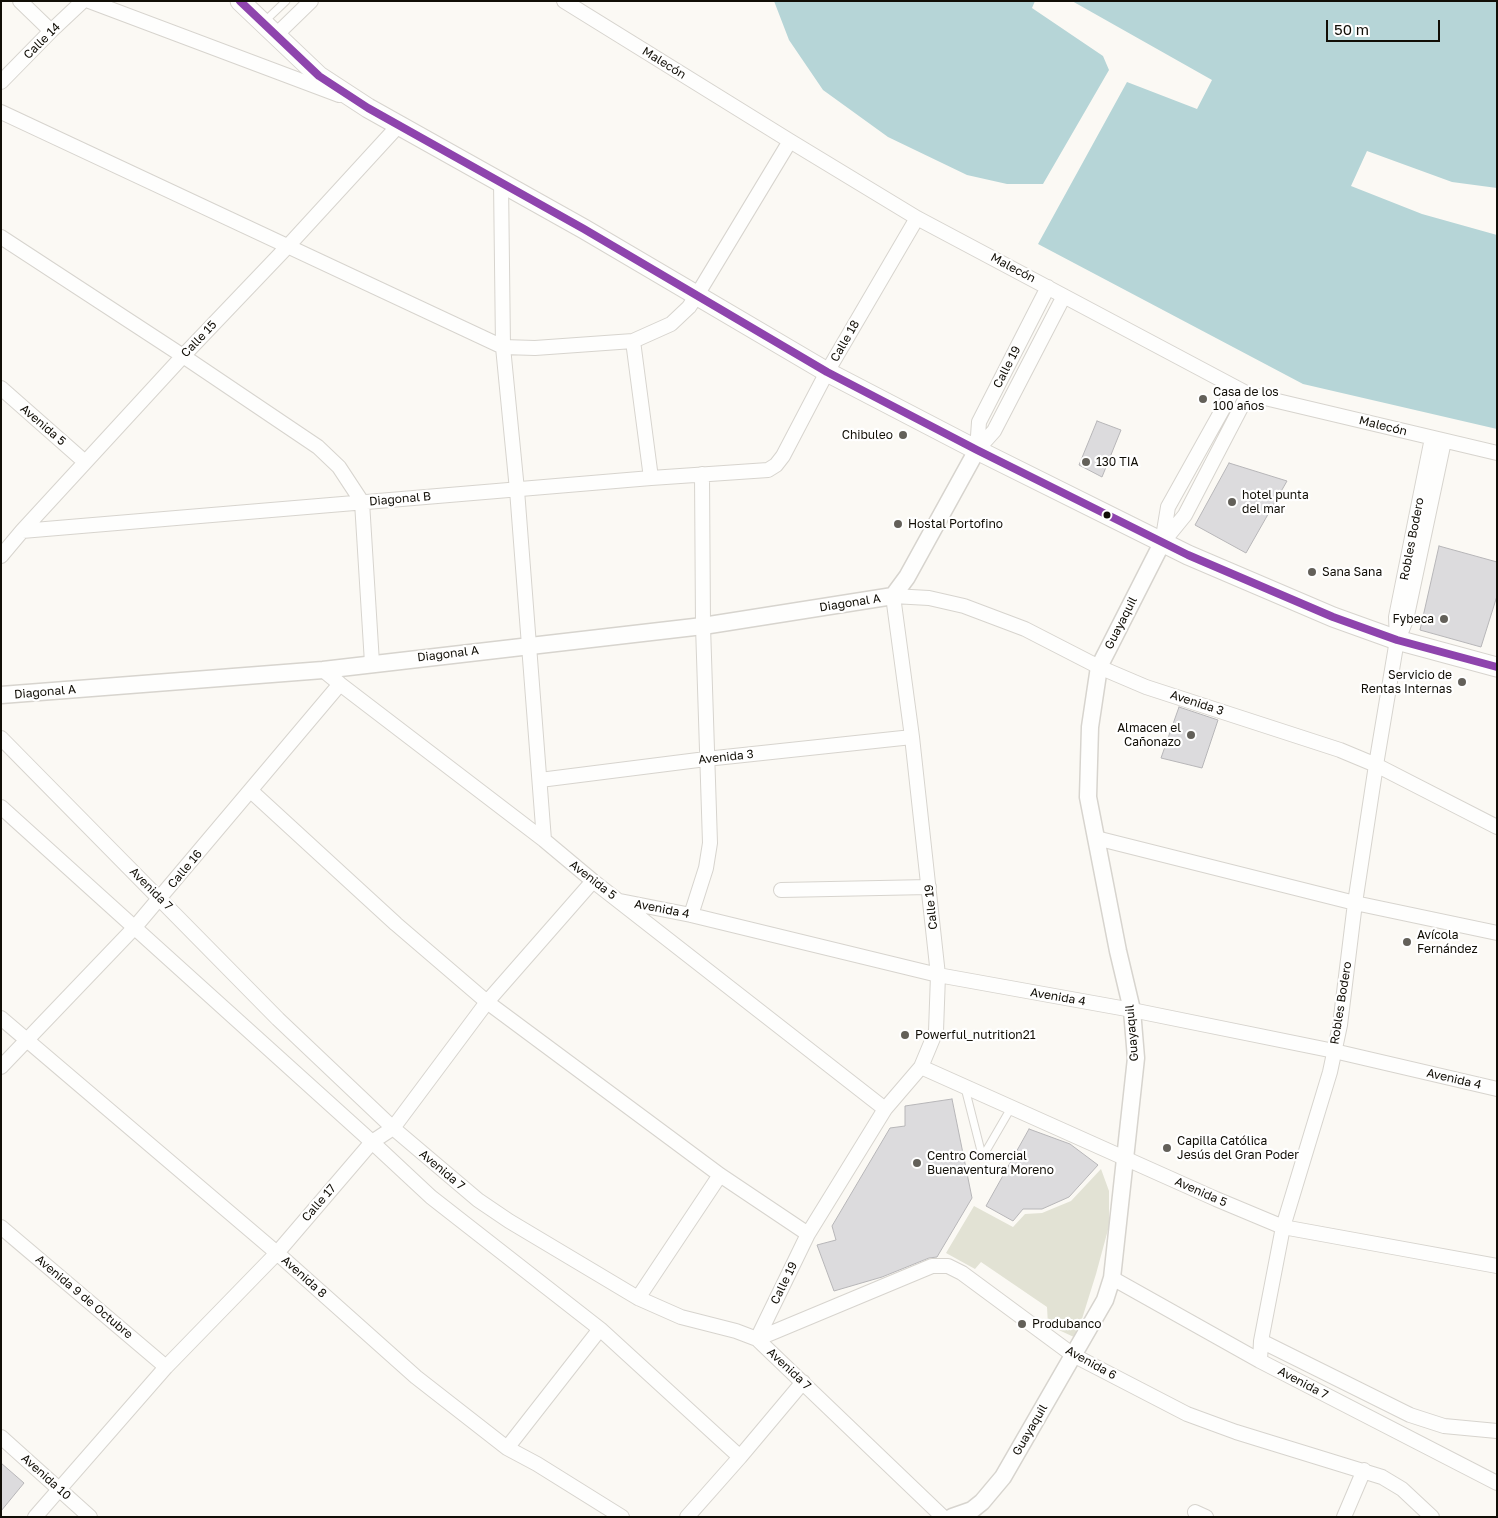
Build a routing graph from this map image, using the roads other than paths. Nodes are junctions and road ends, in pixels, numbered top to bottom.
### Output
1 (20, 1) edge
2 (83, 1) edge
3 (90, 1) edge
4 (240, 1) edge
5 (286, 1) edge
6 (312, 1) edge
7 (564, 1) edge
8 (269, 30) junction
9 (51, 31) junction
10 (1, 82) edge
11 (362, 104) junction
12 (1, 112) edge
13 (399, 125) junction
14 (790, 141) junction
15 (501, 182) junction
16 (917, 218) junction
17 (1, 237) edge
18 (288, 246) junction
19 (1048, 287) junction
20 (697, 295) junction
21 (1064, 296) junction
22 (633, 341) junction
23 (503, 347) junction
24 (183, 356) junction
25 (827, 372) junction
26 (1235, 387) junction
27 (1, 388) edge
28 (1248, 394) junction
29 (1438, 439) junction
30 (1497, 454) edge
31 (974, 456) junction
32 (85, 462) junction
33 (776, 465) joint
34 (702, 474) junction
35 (651, 478) junction
36 (517, 490) junction
37 (362, 502) junction
38 (22, 531) junction
39 (1162, 542) junction
40 (1, 556) edge
41 (893, 596) junction
42 (702, 626) junction
43 (1397, 640) junction
44 (528, 645) junction
45 (372, 663) junction
46 (1098, 667) junction
47 (1497, 667) edge
48 (323, 670) junction
49 (340, 684) junction
50 (1, 695) edge
51 (912, 737) junction
52 (1, 738) edge
53 (706, 759) junction
54 (1376, 765) junction
55 (540, 780) junction
56 (251, 791) junction
57 (1, 807) edge
58 (1497, 827) edge
59 (1096, 838) junction
60 (544, 840) junction
61 (593, 881) junction
62 (929, 887) junction
63 (781, 890) dead end
64 (160, 898) junction
65 (620, 901) junction
66 (1355, 902) junction
67 (691, 914) junction
68 (135, 927) junction
69 (1497, 933) edge
70 (938, 975) junction
71 (487, 1002) junction
72 (1132, 1010) junction
73 (1, 1018) edge
74 (27, 1040) junction
75 (1334, 1051) junction
76 (1, 1067) edge
77 (921, 1067) junction
78 (965, 1087) junction
79 (1497, 1089) edge
80 (885, 1108) junction
81 (1011, 1108) junction
82 (393, 1128) junction
83 (372, 1142) junction
84 (1124, 1158) junction
85 (720, 1175) junction
86 (1, 1227) edge
87 (1283, 1227) junction
88 (808, 1234) junction
89 (276, 1253) junction
90 (1497, 1266) edge
91 (1112, 1278) junction
92 (638, 1298) junction
93 (600, 1329) junction
94 (757, 1339) junction
95 (1261, 1341) junction
96 (1073, 1355) junction
97 (1260, 1361) junction
98 (166, 1367) junction
99 (803, 1382) junction
100 (1497, 1431) edge
101 (1, 1437) edge
102 (507, 1448) junction
103 (740, 1457) junction
104 (1364, 1470) junction
105 (1497, 1483) edge
106 (59, 1489) junction
107 (35, 1517) edge
108 (90, 1517) edge
109 (622, 1517) edge
110 (687, 1517) edge
111 (943, 1517) edge
112 (952, 1517) edge
113 (1344, 1517) edge
114 (1432, 1517) edge

1 - 9 street
2 - 9 street, Calle 14
3 - 11 street
4 - 8 main road
5 - 8 lane
6 - 8 street
7 - 14 street, Malecón
8 - 11 main road
9 - 10 street, Calle 14
11 - 13 main road
12 - 18 street
13 - 15 main road
13 - 18 street, Calle 15
14 - 16 street, Malecón
14 - 20 street
15 - 20 main road
15 - 23 street
16 - 19 street, Malecón
16 - 25 street, Calle 18
17 - 24 street
18 - 23 street
18 - 24 street, Calle 15
19 - 21 street, Malecón
19 - 31 street, Calle 19
20 - 22 street
20 - 25 main road
21 - 26 street, Malecón
21 - 31 street, Calle 19
22 - 23 street
22 - 35 street
23 - 36 street
24 - 32 street, Calle 15
24 - 37 street
25 - 31 main road
25 - 33 street, Calle 18
26 - 28 street, Malecón
26 - 39 street, Guayaquil
27 - 32 street, Avenida 5
28 - 29 street, Malecón
28 - 39 street, Guayaquil
29 - 30 street, Malecón
29 - 43 street, Robles Bodero
31 - 39 main road
31 - 41 street, Calle 19
32 - 38 street, Calle 15
33 - 34 street, Diagonal B
34 - 35 street, Diagonal B
34 - 42 street
35 - 36 street, Diagonal B
36 - 37 street, Diagonal B
36 - 44 street
37 - 38 street, Diagonal B
37 - 45 street
38 - 40 street, Calle 15
39 - 43 main road
39 - 46 street, Guayaquil
41 - 42 street, Diagonal A
41 - 46 street, Avenida 3
41 - 51 street, Calle 19
42 - 44 street, Diagonal A
42 - 53 street
43 - 47 main road
43 - 54 street, Robles Bodero
44 - 45 street, Diagonal A
44 - 55 street
45 - 48 street, Diagonal A
46 - 54 street, Avenida 3
46 - 59 street, Guayaquil
48 - 49 street, Avenida 5
48 - 50 street, Diagonal A
49 - 56 street, Calle 16
49 - 60 street, Avenida 5
51 - 53 street, Avenida 3
51 - 62 street, Calle 19
52 - 64 street, Avenida 7
53 - 55 street, Avenida 3
53 - 67 street
54 - 58 street, Avenida 3
54 - 66 street, Robles Bodero
55 - 60 street
56 - 64 street, Calle 16
56 - 71 street
57 - 68 street, Avenida 7
59 - 66 street
59 - 72 street, Guayaquil
60 - 61 street, Avenida 5
61 - 65 street, Avenida 5
61 - 71 street, Calle 17
62 - 63 street
62 - 70 street, Calle 19
64 - 68 street, Calle 16
64 - 82 street, Avenida 7
65 - 67 street, Avenida 4
65 - 80 street, Avenida 5
66 - 69 street
66 - 75 street, Robles Bodero
67 - 70 street, Avenida 4
68 - 74 street, Calle 16
68 - 83 street, Avenida 7
70 - 72 street, Avenida 4
70 - 77 street, Calle 19
71 - 82 street, Calle 17
71 - 85 street
72 - 75 street, Avenida 4
72 - 84 street, Guayaquil
73 - 74 street, Avenida 8
74 - 76 street, Calle 16
74 - 89 street, Avenida 8
75 - 79 street, Avenida 4
75 - 87 street, Robles Bodero
77 - 78 street, Avenida 5
77 - 80 street, Calle 19
78 - 81 street, Avenida 5
78 - 81 lane
80 - 88 street, Calle 19
81 - 84 street, Avenida 5
82 - 83 street, Calle 17
82 - 92 street, Avenida 7
83 - 89 street, Calle 17
83 - 93 street, Avenida 7
84 - 87 street, Avenida 5
84 - 91 street, Guayaquil
85 - 88 street
85 - 92 street
86 - 98 street, Avenida 9 de Octubre
87 - 90 street, Avenida 5
87 - 95 street, Robles Bodero
88 - 94 street, Calle 19
89 - 98 street, Calle 17
89 - 102 street, Avenida 8
91 - 96 street, Guayaquil
91 - 97 street, Avenida 7
92 - 94 street, Avenida 7
93 - 102 street
93 - 103 street, Avenida 7
94 - 96 street, Avenida 6
94 - 99 street, Avenida 7
95 - 97 street, Robles Bodero
95 - 100 street
96 - 104 street, Avenida 6
96 - 112 street, Guayaquil
97 - 105 street, Avenida 7
98 - 106 street, Calle 17
99 - 103 street
99 - 111 street, Avenida 7
101 - 106 street, Avenida 10
102 - 109 street, Avenida 8
103 - 110 street
104 - 113 street
104 - 114 street, Avenida 6
106 - 107 street, Calle 17
106 - 108 street, Avenida 10

